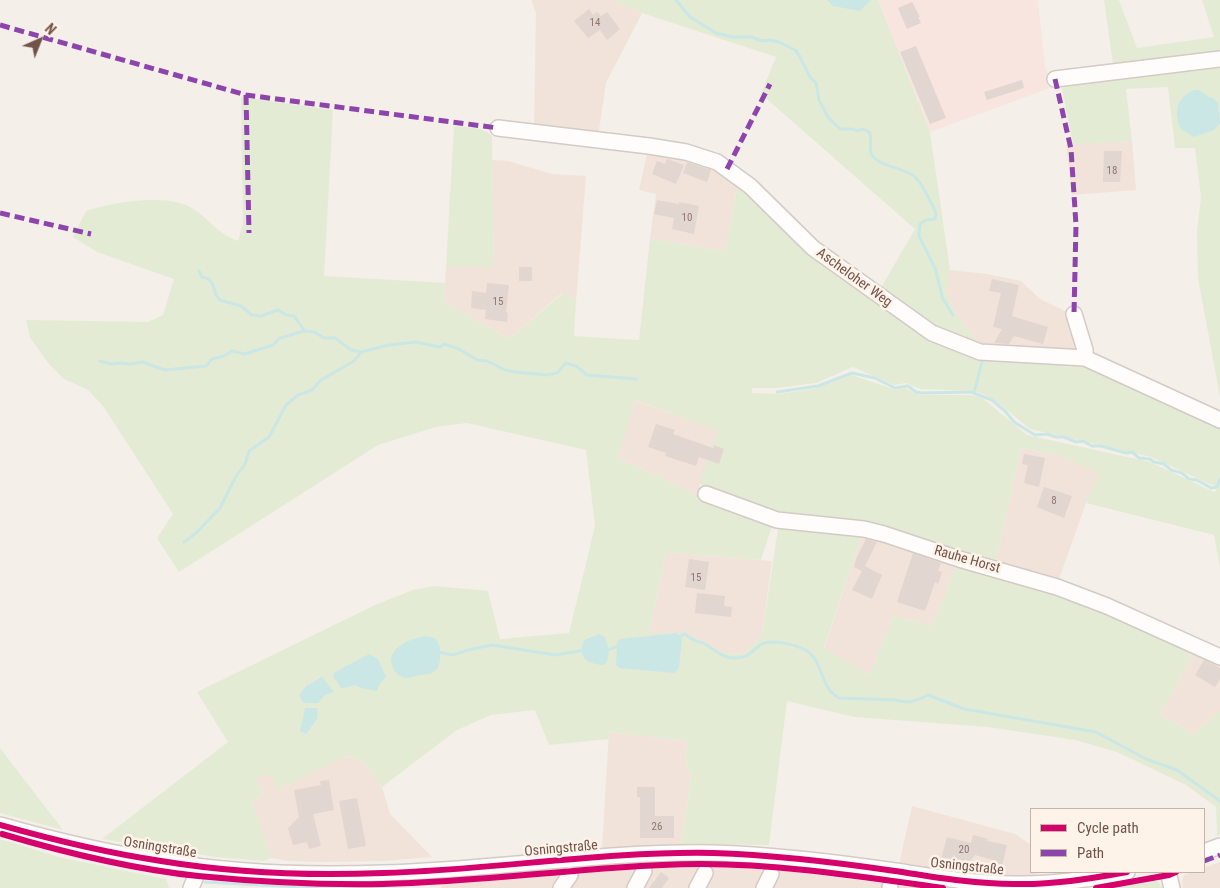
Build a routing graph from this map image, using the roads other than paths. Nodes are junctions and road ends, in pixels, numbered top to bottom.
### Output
1 (1220, 58) edge
2 (1055, 79) dead end
3 (498, 128) dead end
4 (1074, 314) dead end
5 (1085, 358) junction
6 (1220, 420) edge
7 (706, 494) dead end
8 (1220, 657) edge
9 (0, 825) edge
10 (1220, 846) edge
11 (1205, 852) edge
12 (198, 866) junction
13 (644, 871) dead end
14 (705, 873) dead end
15 (1122, 873) edge
16 (1168, 873) edge
17 (771, 874) dead end
18 (570, 875) dead end
19 (191, 888) edge
20 (561, 888) edge
21 (635, 888) edge
22 (697, 888) edge
23 (764, 888) edge
24 (1172, 888) edge

1 - 2 street
3 - 5 street, Ascheloher Weg
4 - 5 street
5 - 6 street, Ascheloher Weg
7 - 8 street, Rauhe Horst
9 - 12 street, Osningstraße
10 - 11 street
12 - 15 street, Osningstraße
12 - 19 street
13 - 21 street
14 - 22 street
16 - 24 street
17 - 23 street
18 - 20 street

